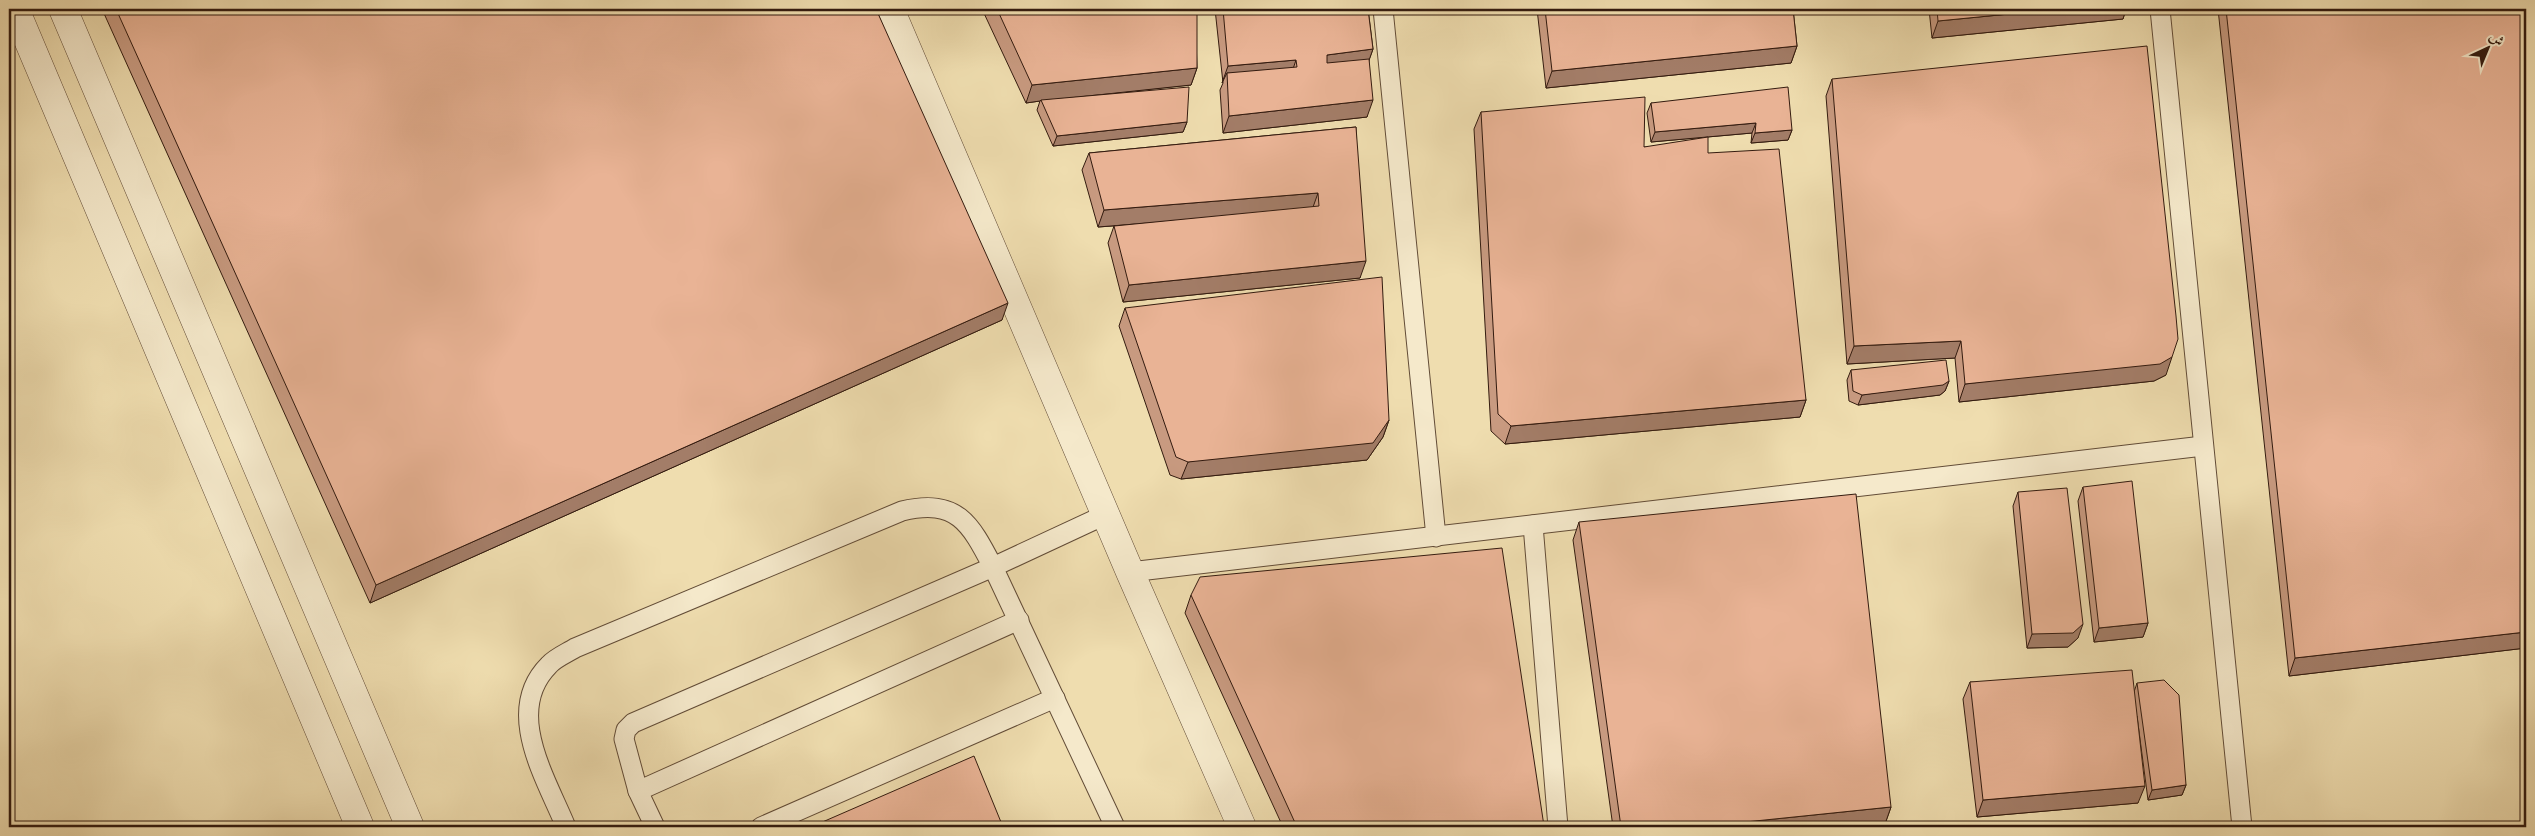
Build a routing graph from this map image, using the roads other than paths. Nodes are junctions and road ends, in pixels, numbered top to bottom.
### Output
1 (15, 9) edge
2 (63, 9) edge
3 (890, 9) edge
4 (1383, 9) edge
5 (2160, 9) edge
6 (2203, 446) junction
7 (1107, 514) junction
8 (1533, 525) junction
9 (1436, 537) junction
10 (994, 567) junction
11 (1130, 572) junction
12 (1019, 620) junction
13 (1055, 698) junction
14 (638, 791) junction
15 (360, 827) edge
16 (410, 827) edge
17 (566, 827) edge
18 (655, 827) edge
19 (762, 827) edge
20 (1115, 827) edge
21 (1242, 827) edge
22 (1558, 827) edge
23 (2242, 827) edge

1 - 15 street
2 - 16 street
3 - 7 street
4 - 9 lane
5 - 6 lane
6 - 8 lane
6 - 23 lane
7 - 10 lane
7 - 11 street
8 - 9 lane
8 - 22 lane
9 - 11 lane
10 - 12 lane
10 - 14 lane
10 - 17 lane
11 - 21 street
12 - 13 lane
12 - 14 lane
13 - 19 lane
13 - 20 lane
14 - 18 lane

